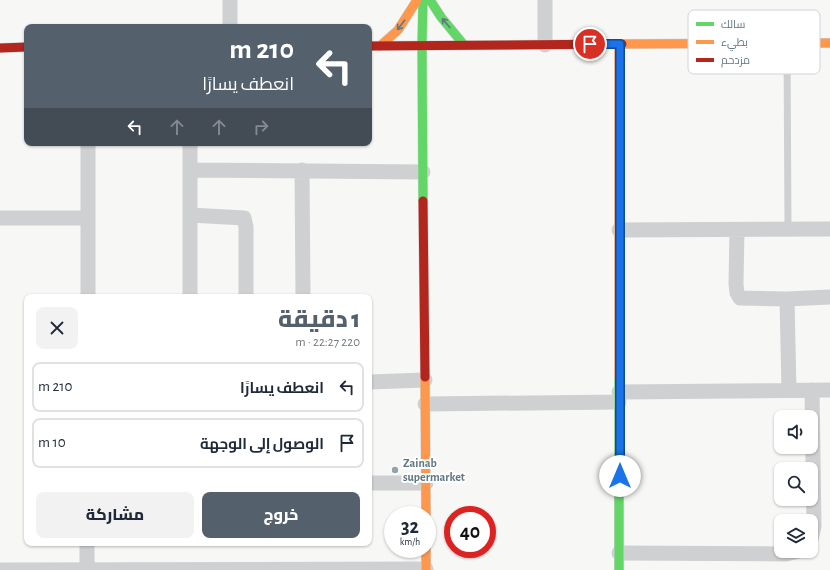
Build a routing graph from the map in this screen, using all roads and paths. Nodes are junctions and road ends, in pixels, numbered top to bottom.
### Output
1 (230, 0) edge
2 (417, 0) edge
3 (423, 0) edge
4 (430, 0) edge
5 (545, 0) edge
6 (230, 24) edge
7 (820, 43) edge
8 (830, 43) edge
9 (620, 44) junction
10 (688, 44) edge
11 (422, 45) junction
12 (464, 45) junction
13 (546, 45) junction
14 (372, 46) edge
15 (380, 46) junction
16 (0, 48) edge
17 (24, 48) edge
18 (787, 74) edge
19 (88, 146) edge
20 (190, 146) edge
21 (190, 170) junction
22 (302, 170) junction
23 (423, 172) junction
24 (190, 215) junction
25 (0, 218) edge
26 (88, 218) junction
27 (788, 229) junction
28 (830, 229) edge
29 (620, 230) junction
30 (737, 230) junction
31 (88, 294) edge
32 (190, 294) edge
33 (246, 294) edge
34 (303, 294) edge
35 (830, 297) edge
36 (787, 299) junction
37 (425, 380) junction
38 (372, 382) edge
39 (789, 390) junction
40 (812, 390) junction
41 (830, 390) edge
42 (619, 397) junction
43 (425, 404) junction
44 (372, 483) edge
45 (426, 483) junction
46 (426, 506) edge
47 (814, 514) edge
48 (87, 546) edge
49 (620, 553) junction
50 (774, 554) edge
51 (426, 558) edge
52 (0, 570) edge
53 (87, 570) edge
54 (426, 570) edge
55 (620, 570) edge

1 - 6 street
2 -> 15 street
3 - 11 street
12 -> 4 street
5 - 13 street
7 - 8 street
9 - 10 street
9 - 13 street
9 - 29 street
11 - 12 street
11 - 15 street
11 - 23 street
12 - 13 street
14 - 15 street
16 - 17 street
18 - 27 lane
19 - 26 street
20 - 21 street
21 - 22 street
21 - 24 street
22 - 23 street
22 - 34 street
23 - 37 street
24 - 32 street
24 - 33 street
25 - 26 street
26 - 31 street
27 - 28 street
27 - 30 street
29 - 30 street
29 - 42 street
30 - 36 street
35 - 36 street
36 - 39 street
37 - 38 street
37 - 43 street
39 - 40 street
39 - 42 street
40 - 41 street
40 - 47 street
42 - 43 street
42 - 49 street
43 - 45 street
44 - 45 street
45 - 46 street
48 - 53 street
49 - 50 street
49 - 55 street
51 - 54 street
52 - 53 street
53 - 54 street

